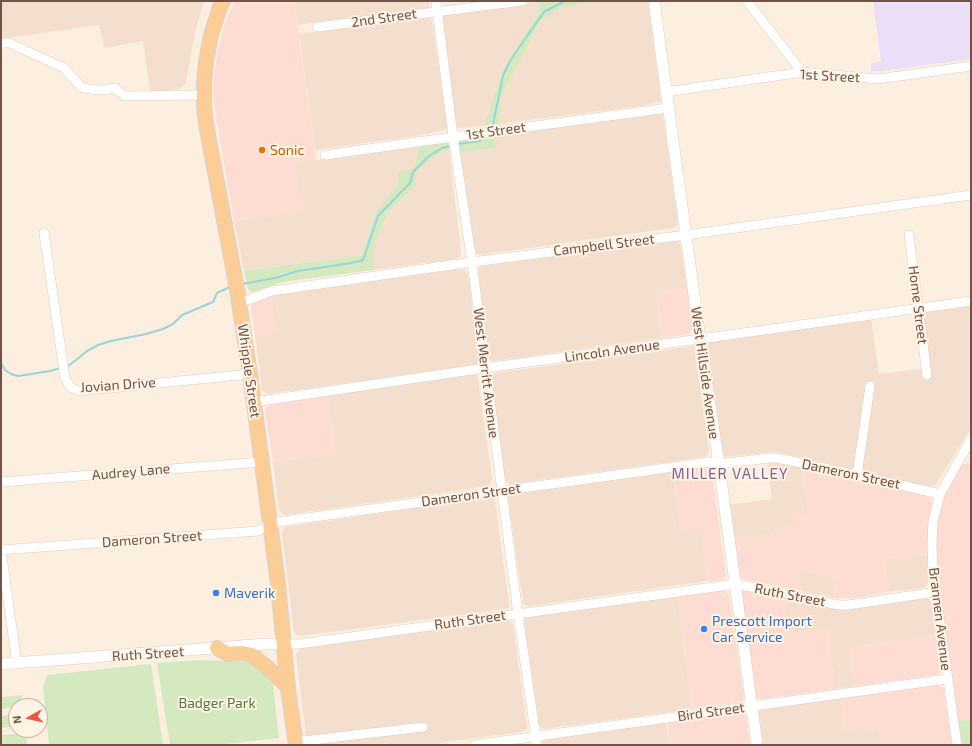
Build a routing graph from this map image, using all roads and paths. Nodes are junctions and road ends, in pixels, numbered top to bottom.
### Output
1 (223, 1) edge
2 (436, 1) edge
3 (522, 1) edge
4 (654, 1) edge
5 (747, 1) edge
6 (437, 11) junction
7 (316, 27) dead end
8 (1, 43) edge
9 (971, 66) edge
10 (802, 72) junction
11 (666, 92) junction
12 (203, 95) junction
13 (668, 108) junction
14 (453, 138) junction
15 (325, 155) dead end
16 (971, 196) edge
17 (44, 233) dead end
18 (686, 235) junction
19 (909, 235) dead end
20 (472, 262) junction
21 (971, 301) edge
22 (240, 303) junction
23 (919, 308) junction
24 (700, 339) junction
25 (485, 368) junction
26 (250, 374) junction
27 (927, 375) dead end
28 (870, 386) dead end
29 (254, 402) junction
30 (971, 439) edge
31 (262, 462) junction
32 (719, 464) junction
33 (857, 475) junction
34 (1, 482) edge
35 (502, 491) junction
36 (940, 494) junction
37 (270, 523) junction
38 (1, 550) edge
39 (736, 584) junction
40 (936, 592) junction
41 (518, 614) junction
42 (284, 644) junction
43 (218, 648) junction
44 (1, 664) edge
45 (17, 664) junction
46 (947, 679) junction
47 (287, 686) junction
48 (751, 706) junction
49 (422, 727) dead end
50 (537, 741) edge
51 (296, 744) edge
52 (474, 745) edge
53 (757, 745) edge
54 (957, 745) edge

1 - 12 main road, Whipple Street
2 - 6 street, West Merritt Avenue
3 - 6 street, 2nd Street
4 - 11 street, West Hillside Avenue
5 - 10 street
6 - 7 street, 2nd Street
6 - 14 street, West Merritt Avenue
8 - 12 street
9 - 10 street, 1st Street
10 - 11 street, 1st Street
11 - 13 street, West Hillside Avenue
12 - 22 main road, Whipple Street
13 - 14 street, 1st Street
13 - 18 street, West Hillside Avenue
14 - 15 street, 1st Street
14 - 20 street, West Merritt Avenue
16 - 18 street, Campbell Street
17 - 26 street, Jovian Drive
18 - 20 street, Campbell Street
18 - 24 street, West Hillside Avenue
19 - 23 street, Home Street
20 - 22 street, Campbell Street
20 - 25 street, West Merritt Avenue
21 - 23 street, Lincoln Avenue
22 - 26 main road, Whipple Street
23 - 24 street, Lincoln Avenue
23 - 27 street, Home Street
24 - 25 street, Lincoln Avenue
24 - 32 street, West Hillside Avenue
25 - 29 street, Lincoln Avenue
25 - 35 street, West Merritt Avenue
26 - 29 main road, Whipple Street
28 - 33 street
29 - 31 main road, Whipple Street
30 - 36 street, Brannen Avenue
31 - 34 street, Audrey Lane
31 - 37 main road, Whipple Street
32 - 33 street, Dameron Street
32 - 35 street, Dameron Street
32 - 39 street, West Hillside Avenue
33 - 36 street, Dameron Street
35 - 37 street, Dameron Street
35 - 41 street, West Merritt Avenue
36 - 40 street, Brannen Avenue
37 - 38 street, Dameron Street
37 - 42 main road, Whipple Street
38 - 45 street
39 - 40 street, Ruth Street
39 - 41 street, Ruth Street
39 - 48 street, West Hillside Avenue
40 - 46 street, Brannen Avenue
41 - 42 street, Ruth Street
41 - 50 street, West Merritt Avenue
42 - 43 street, Ruth Street
42 - 47 main road, Whipple Street
43 - 45 street, Ruth Street
43 - 47 main road
44 - 45 street, Ruth Street
46 - 48 street, Bird Street
46 - 54 street, Brannen Avenue
47 - 51 main road, Whipple Street
48 - 50 street, Bird Street
48 - 53 street, West Hillside Avenue
49 - 51 street
50 - 52 street, Bird Street

